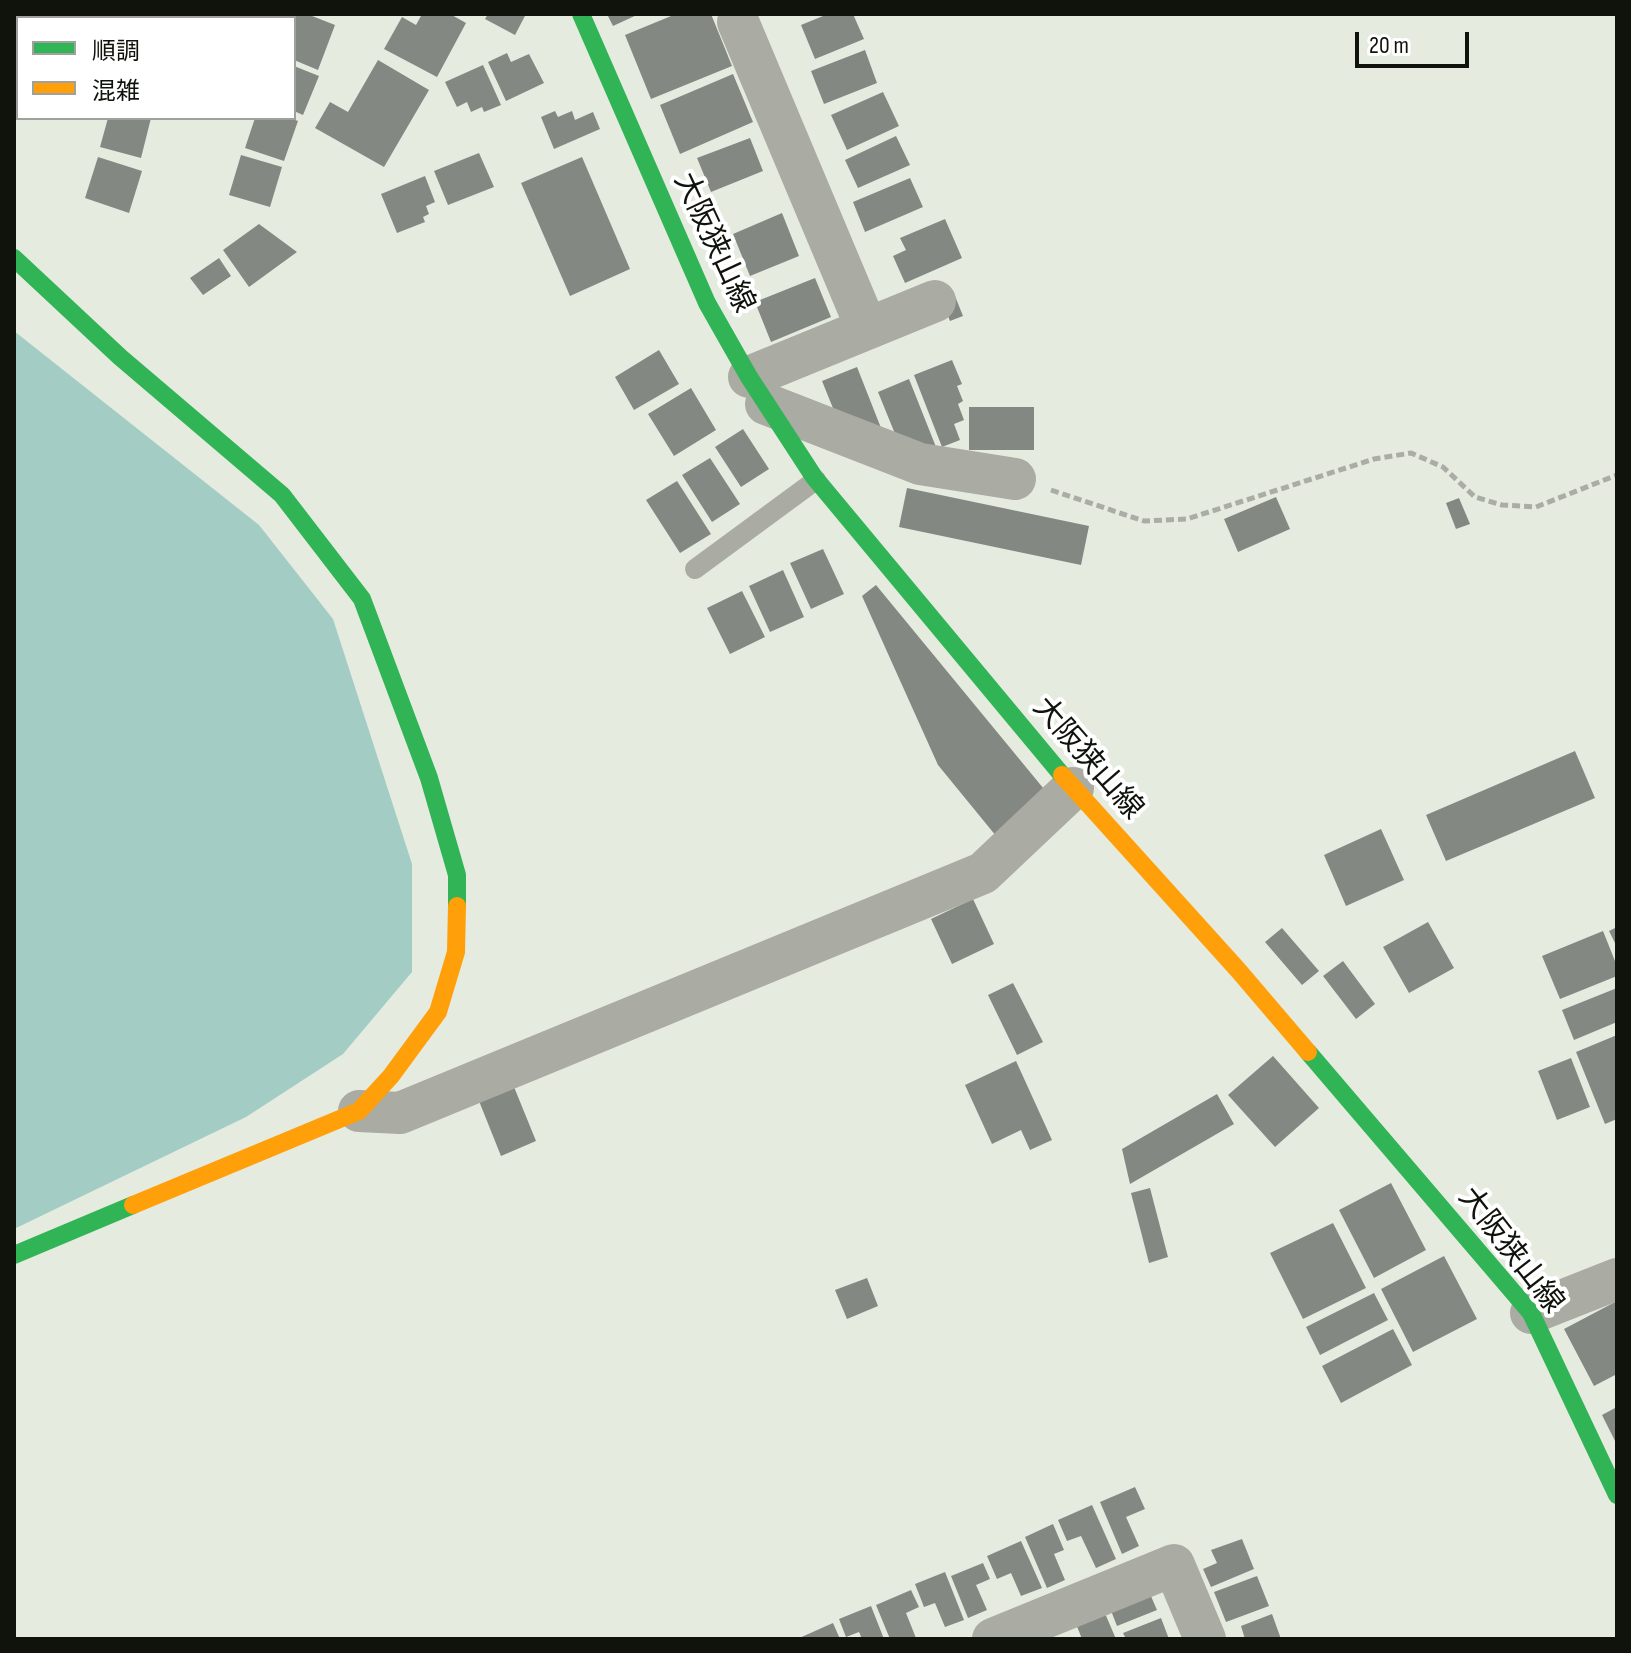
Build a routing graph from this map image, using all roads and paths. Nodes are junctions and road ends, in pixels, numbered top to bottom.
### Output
1 (581, 14) edge
2 (738, 22) dead end
3 (14, 258) edge
4 (935, 301) dead end
5 (867, 329) junction
6 (757, 391) junction
7 (1617, 475) edge
8 (1015, 479) joint
9 (816, 480) junction
10 (695, 569) dead end
11 (1073, 788) junction
12 (359, 1111) junction
13 (14, 1255) edge
14 (1617, 1279) edge
15 (1531, 1313) junction
16 (1617, 1495) edge
17 (993, 1639) edge
18 (1205, 1639) edge

1 - 6 main road, 大阪狭山線
2 - 5 street
3 - 12 main road
4 - 5 street
5 - 6 street
6 - 8 street
6 - 9 main road, 大阪狭山線
7 - 8 path
9 - 10 lane
9 - 11 main road, 大阪狭山線
11 - 12 street
11 - 15 main road, 大阪狭山線
12 - 13 main road
14 - 15 street
15 - 16 main road, 大阪狭山線
17 - 18 street

